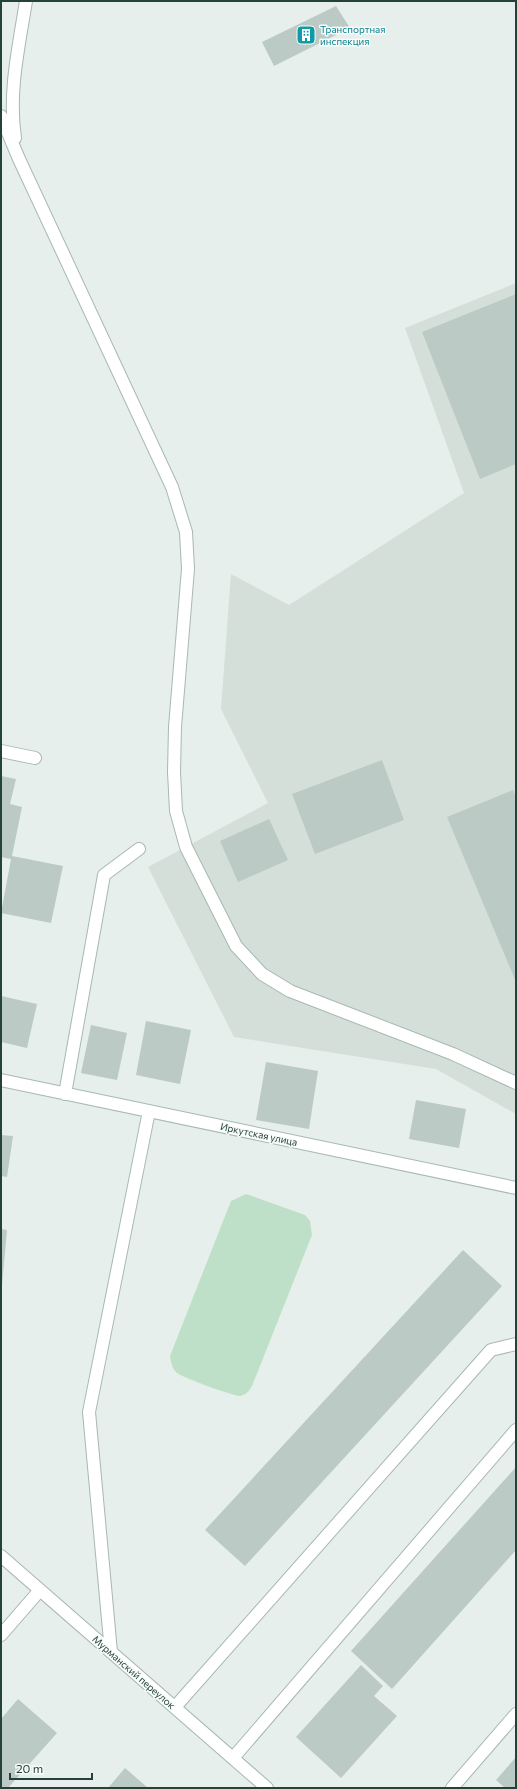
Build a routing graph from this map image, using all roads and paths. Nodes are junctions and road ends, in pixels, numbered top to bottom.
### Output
1 (26, 1) edge
2 (1, 116) edge
3 (19, 159) junction
4 (1, 751) edge
5 (35, 758) dead end
6 (139, 849) dead end
7 (1, 1080) edge
8 (516, 1083) edge
9 (65, 1094) junction
10 (149, 1111) junction
11 (516, 1188) edge
12 (516, 1344) edge
13 (516, 1430) edge
14 (1, 1556) edge
15 (40, 1590) junction
16 (1, 1635) edge
17 (111, 1652) junction
18 (175, 1707) junction
19 (516, 1714) edge
20 (233, 1758) junction
21 (262, 1786) edge
22 (452, 1788) edge

1 - 3 street
2 - 3 street
3 - 8 street
4 - 5 street
6 - 9 street
7 - 9 street, Иркутская улица
9 - 10 street, Иркутская улица
10 - 11 street, Иркутская улица
10 - 17 street
12 - 18 street
13 - 20 street
14 - 15 street, Мурманский переулок
15 - 16 street
15 - 17 street, Мурманский переулок
17 - 18 street, Мурманский переулок
18 - 20 street, Мурманский переулок
19 - 22 street
20 - 21 street, Мурманский переулок

